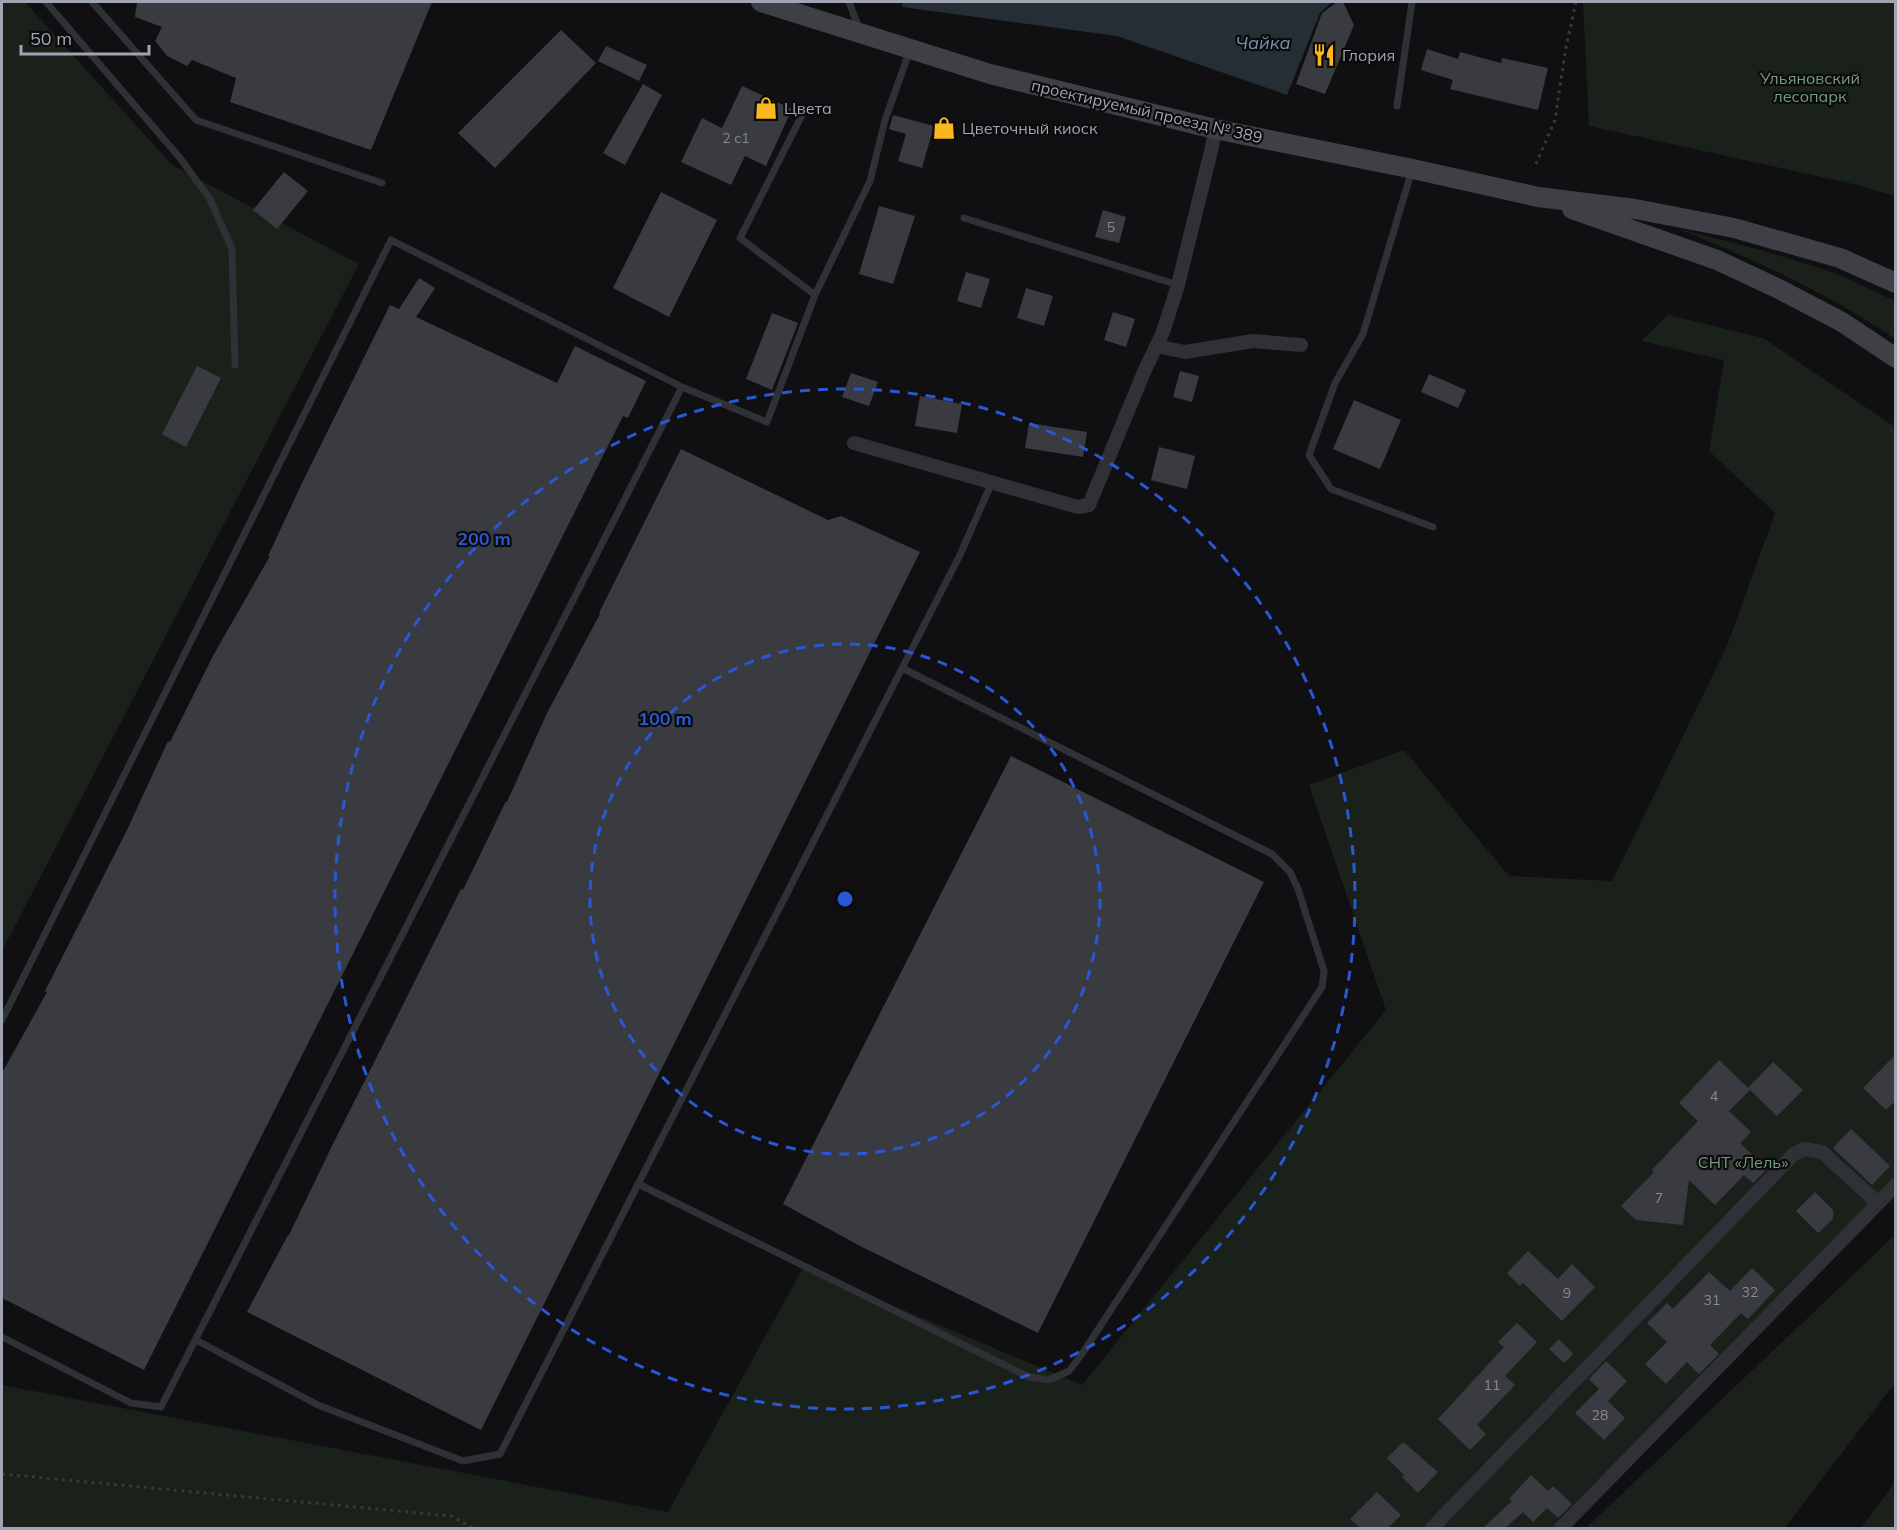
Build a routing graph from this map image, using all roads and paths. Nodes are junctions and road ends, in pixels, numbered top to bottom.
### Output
1 (46, 2) edge
2 (92, 2) edge
3 (761, 2) edge
4 (849, 2) edge
5 (1412, 2) edge
6 (1576, 2) edge
7 (861, 33) junction
8 (910, 49) junction
9 (1397, 106) dead end
10 (805, 109) dead end
11 (1215, 129) junction
12 (1536, 164) dead end
13 (1413, 169) junction
14 (382, 183) dead end
15 (1538, 197) junction
16 (964, 218) dead end
17 (1896, 283) edge
18 (1178, 285) junction
19 (815, 295) junction
20 (1301, 345) dead end
21 (1156, 346) junction
22 (1896, 358) edge
23 (236, 365) dead end
24 (681, 387) junction
25 (854, 443) dead end
26 (992, 482) junction
27 (1432, 527) dead end
28 (902, 668) junction
29 (2, 1020) edge
30 (638, 1184) junction
31 (1896, 1185) edge
32 (1878, 1203) junction
33 (2, 1337) edge
34 (196, 1340) junction
35 (2, 1474) edge
36 (473, 1528) edge
37 (1432, 1528) edge
38 (1561, 1528) edge

1 - 23 lane
2 - 14 lane
3 - 7 main road, проектируемый проезд № 389
4 - 7 lane
5 - 9 lane
6 - 12 path
7 - 8 main road, проектируемый проезд № 389
8 - 11 main road, проектируемый проезд № 389
8 - 19 lane
10 - 19 lane
11 - 13 main road, проектируемый проезд № 389
11 - 18 street
13 - 15 main road, проектируемый проезд № 389
13 - 27 lane
15 - 17 main road, проектируемый проезд № 389
15 - 22 main road, проектируемый проезд № 389
16 - 18 lane
18 - 21 street
19 - 24 lane
20 - 21 street
21 - 26 street
24 - 29 lane
24 - 34 lane
25 - 26 street
26 - 28 lane
28 - 30 lane
28 - 30 lane
30 - 34 lane
31 - 32 street
32 - 37 street
32 - 38 street
33 - 34 lane
35 - 36 path

